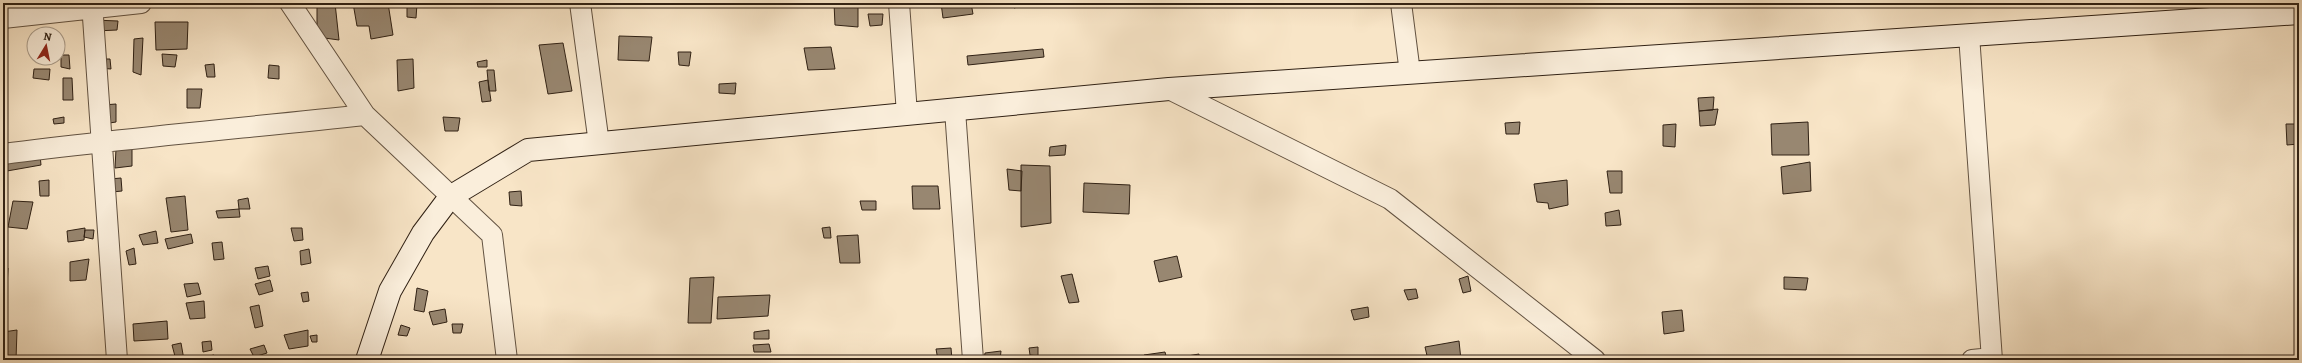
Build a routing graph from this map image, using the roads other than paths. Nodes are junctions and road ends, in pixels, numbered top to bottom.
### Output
1 (141, 3) edge
2 (290, 3) edge
3 (580, 3) edge
4 (899, 3) edge
5 (1401, 3) edge
6 (92, 6) edge
7 (2299, 13) edge
8 (3, 18) edge
9 (1969, 35) junction
10 (1410, 73) junction
11 (1170, 89) junction
12 (955, 110) junction
13 (907, 114) junction
14 (365, 115) junction
15 (102, 141) junction
16 (599, 144) junction
17 (3, 154) edge
18 (450, 197) junction
19 (1992, 359) edge
20 (117, 360) edge
21 (367, 360) edge
22 (507, 360) edge
23 (974, 360) edge
24 (1595, 360) edge
25 (1972, 360) edge

1 - 6 street
2 - 14 street
3 - 16 street
4 - 13 street
5 - 10 street
6 - 8 street
6 - 15 street
7 - 9 main road
9 - 10 main road
9 - 19 street
10 - 11 main road
11 - 12 main road
11 - 24 street
12 - 13 main road
12 - 23 street
13 - 16 main road
14 - 15 street
14 - 18 street
15 - 17 street
15 - 20 street
16 - 18 main road
18 - 21 main road
18 - 22 street
19 - 25 street

